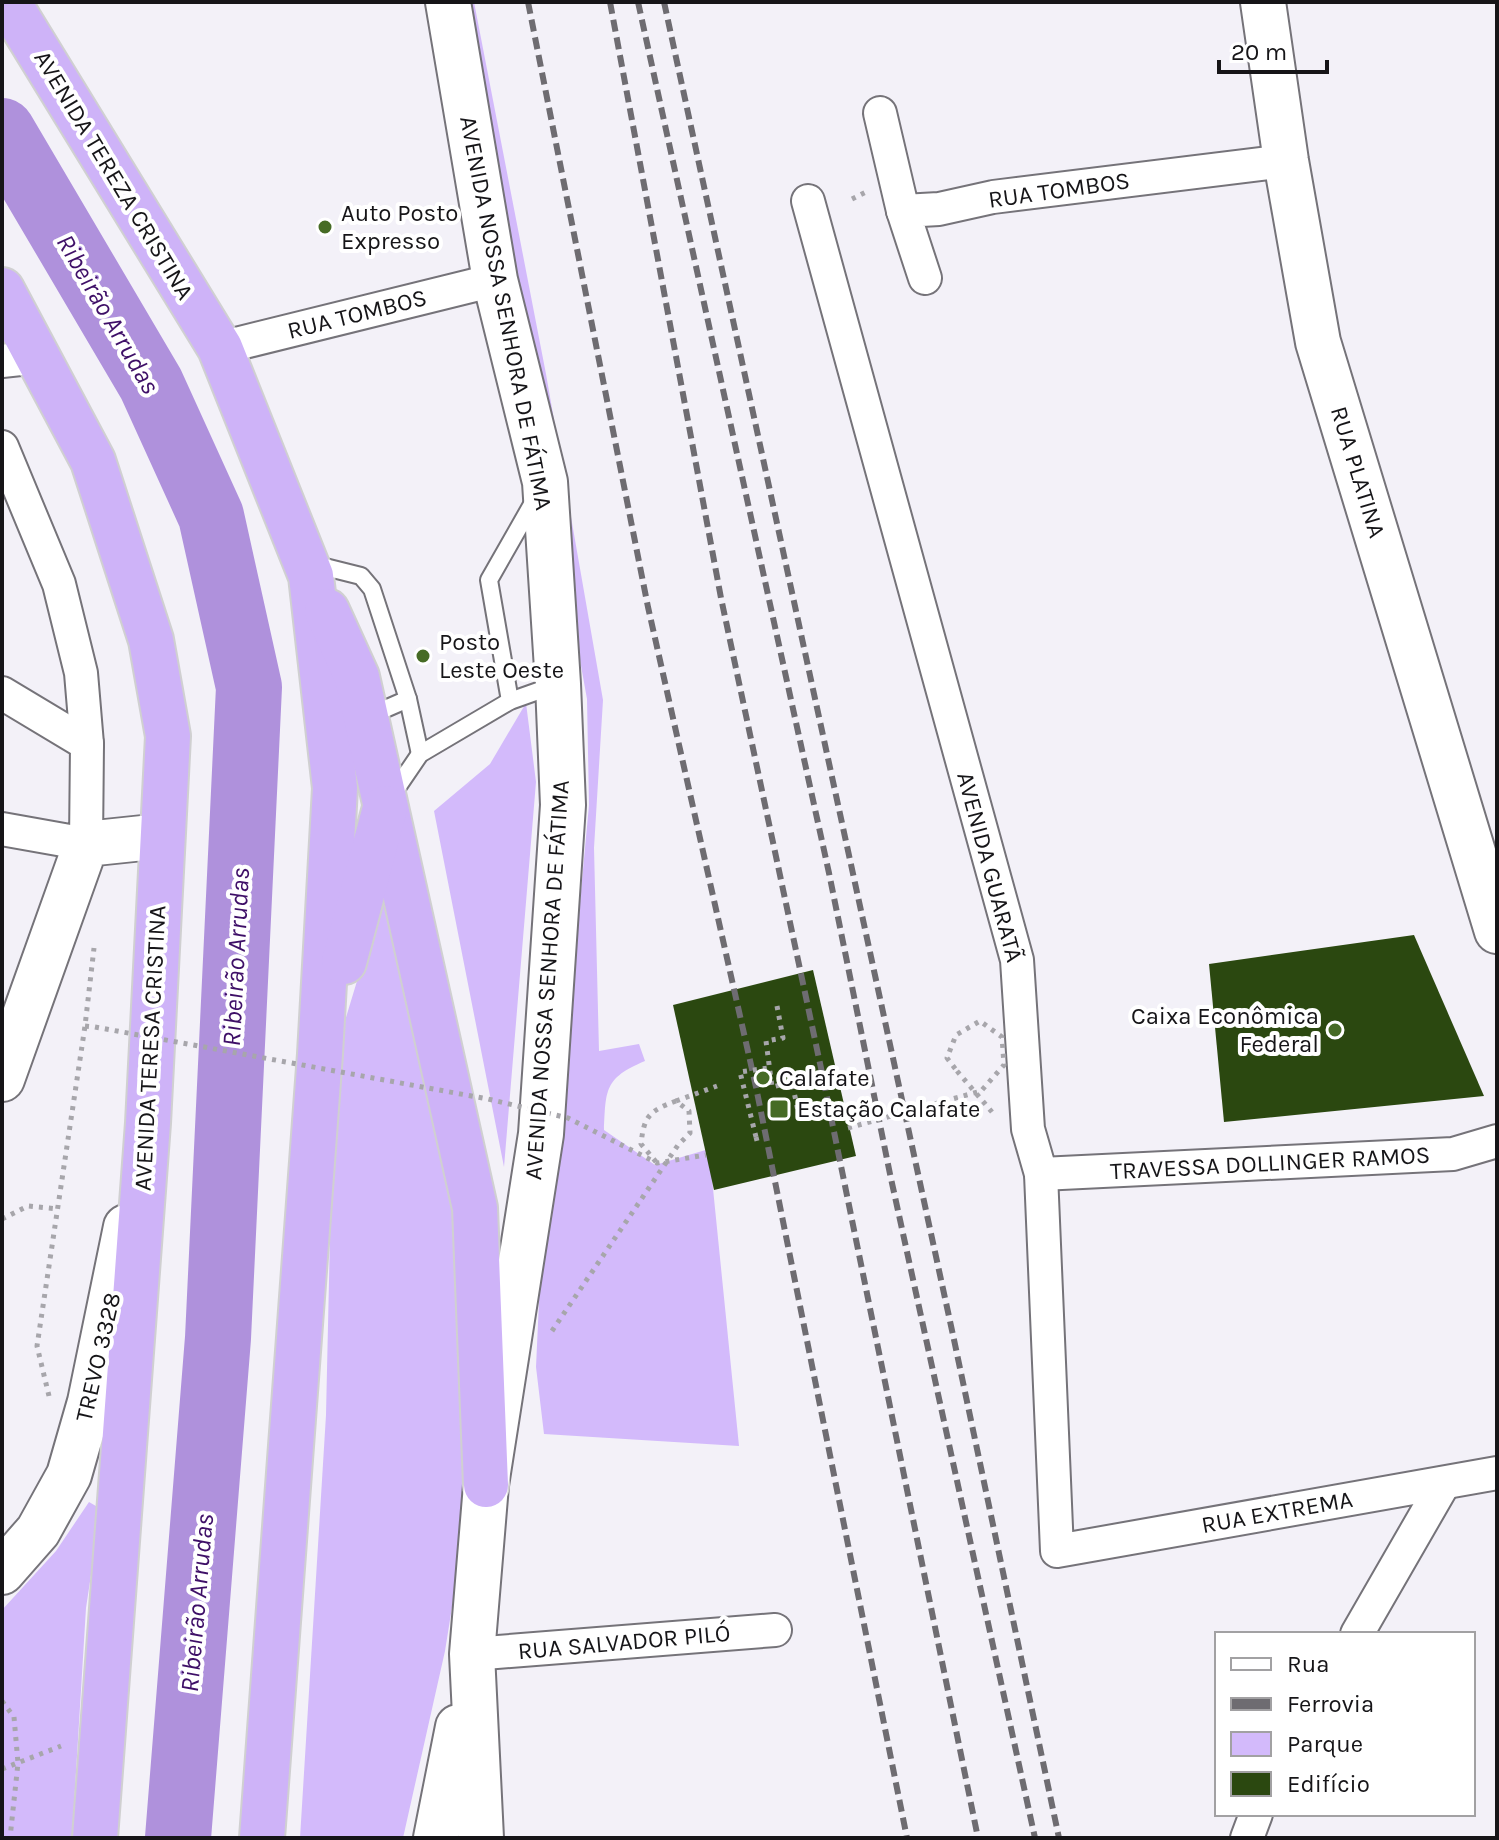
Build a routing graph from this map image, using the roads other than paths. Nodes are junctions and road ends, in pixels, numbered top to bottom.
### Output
1 (8, 2) edge
2 (448, 2) edge
3 (1263, 2) edge
4 (880, 113) dead end
5 (1286, 161) junction
6 (808, 201) dead end
7 (903, 211) junction
8 (925, 278) dead end
9 (495, 280) junction
10 (2, 290) edge
11 (220, 348) junction
12 (20, 359) edge
13 (2, 447) edge
14 (545, 482) junction
15 (310, 569) junction
16 (558, 684) junction
17 (2, 693) edge
18 (408, 699) junction
19 (510, 701) junction
20 (366, 717) junction
21 (87, 744) junction
22 (420, 754) junction
23 (386, 802) junction
24 (2, 829) edge
25 (162, 836) junction
26 (86, 844) junction
27 (1497, 931) edge
28 (320, 1054) junction
29 (2, 1079) edge
30 (148, 1123) junction
31 (1497, 1141) edge
32 (1041, 1174) junction
33 (1497, 1473) edge
34 (1444, 1483) junction
35 (486, 1485) junction
36 (1057, 1551) joint
37 (2, 1572) edge
38 (775, 1630) dead end
39 (1358, 1632) edge
40 (472, 1654) junction
41 (1255, 1816) edge
42 (95, 1838) edge
43 (262, 1838) edge
44 (436, 1838) edge
45 (481, 1838) edge
46 (1247, 1838) edge

1 - 11 highway, AVENIDA TEREZA CRISTINA
2 - 9 main road, AVENIDA NOSSA SENHORA DE FÁTIMA
3 - 5 main road, RUA PLATINA
4 - 7 street
5 - 7 street, RUA TOMBOS
5 - 27 main road, RUA PLATINA
6 - 32 street, AVENIDA GUARATÃ
7 - 8 street
9 - 11 street, RUA TOMBOS
9 - 14 main road, AVENIDA NOSSA SENHORA DE FÁTIMA
10 - 12 highway, AVENIDA TERESA CRISTINA
11 - 15 highway
12 - 25 highway, AVENIDA TERESA CRISTINA
13 - 21 street
14 - 16 main road, AVENIDA NOSSA SENHORA DE FÁTIMA
14 - 19 lane
15 - 18 lane
15 - 20 highway
15 - 28 highway
16 - 19 lane
16 - 35 main road, AVENIDA NOSSA SENHORA DE FÁTIMA
17 - 21 street
18 - 20 lane
18 - 22 lane
19 - 22 lane
20 - 23 highway
21 - 26 street
22 - 23 lane
23 - 28 highway
23 - 35 highway
24 - 26 street
25 - 26 main road
25 - 30 highway, AVENIDA TERESA CRISTINA
26 - 29 main road
28 - 43 highway
30 - 37 main road, TREVO 3328
30 - 42 highway, AVENIDA TERESA CRISTINA
31 - 32 street, TRAVESSA DOLLINGER RAMOS
32 - 36 street, AVENIDA GUARATÃ
33 - 34 street, RUA EXTREMA
34 - 36 street, RUA EXTREMA
34 - 39 street
35 - 40 main road, AVENIDA NOSSA SENHORA DE FÁTIMA
38 - 40 street, RUA SALVADOR PILÓ
40 - 44 main road
40 - 45 main road
41 - 46 street

